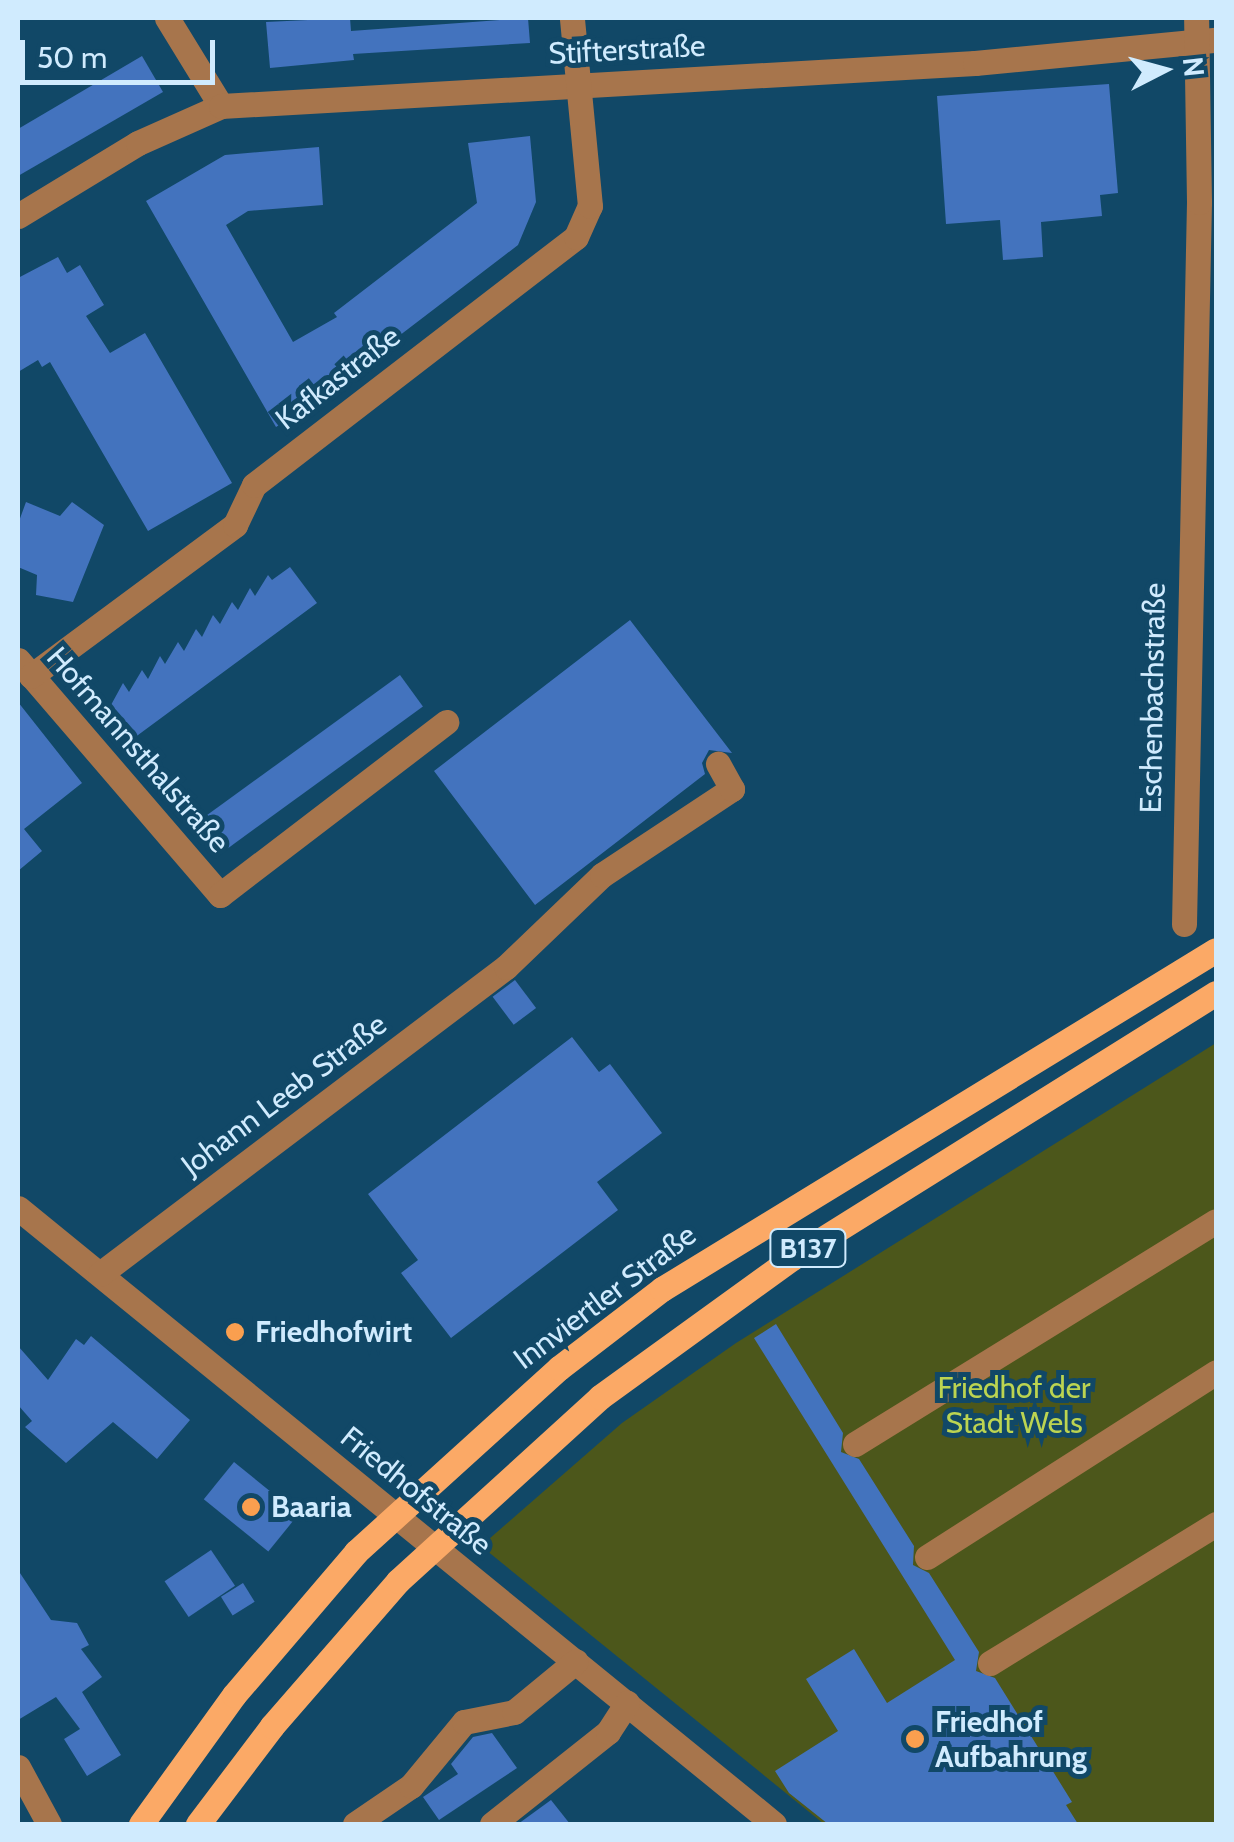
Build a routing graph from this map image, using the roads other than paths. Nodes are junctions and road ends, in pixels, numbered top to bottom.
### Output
1 (167, 18) edge
2 (572, 18) edge
3 (1203, 33) edge
4 (579, 85) junction
5 (221, 106) junction
6 (18, 216) edge
7 (1189, 474) junction
8 (1216, 474) edge
9 (24, 668) edge
10 (446, 722) dead end
11 (718, 764) dead end
12 (1184, 924) dead end
13 (1216, 950) edge
14 (1216, 993) edge
15 (18, 1208) edge
16 (1216, 1222) edge
17 (100, 1274) junction
18 (1216, 1372) edge
19 (855, 1444) dead end
20 (393, 1514) junction
21 (1216, 1524) edge
22 (433, 1548) junction
23 (927, 1557) dead end
24 (576, 1662) junction
25 (990, 1663) dead end
26 (627, 1703) junction
27 (18, 1767) edge
28 (49, 1824) edge
29 (141, 1824) edge
30 (198, 1824) edge
31 (354, 1824) edge
32 (492, 1824) edge
33 (774, 1824) edge

1 - 5 street
2 - 4 street, Kafkastraße
3 - 4 street, Stifterstraße
3 - 7 street, Eschenbachstraße
4 - 5 street, Stifterstraße
4 - 9 street, Kafkastraße
5 - 6 street
7 - 8 street
7 - 12 street, Eschenbachstraße
9 - 10 street, Hofmannsthalstraße
11 - 17 street, Johann Leeb Straße
13 - 20 main road, Innviertler Straße / B137
14 - 22 main road, B137
15 - 17 street, Friedhofstraße
16 - 19 street
17 - 20 street, Friedhofstraße
18 - 23 street
20 - 22 street, Friedhofstraße
20 - 29 main road, Innviertler Straße / B137
21 - 25 street
22 - 24 street, Friedhofstraße
22 - 30 main road, B137
24 - 26 street, Friedhofstraße
24 - 31 street
26 - 32 street
26 - 33 street, Friedhofstraße
27 - 28 street

